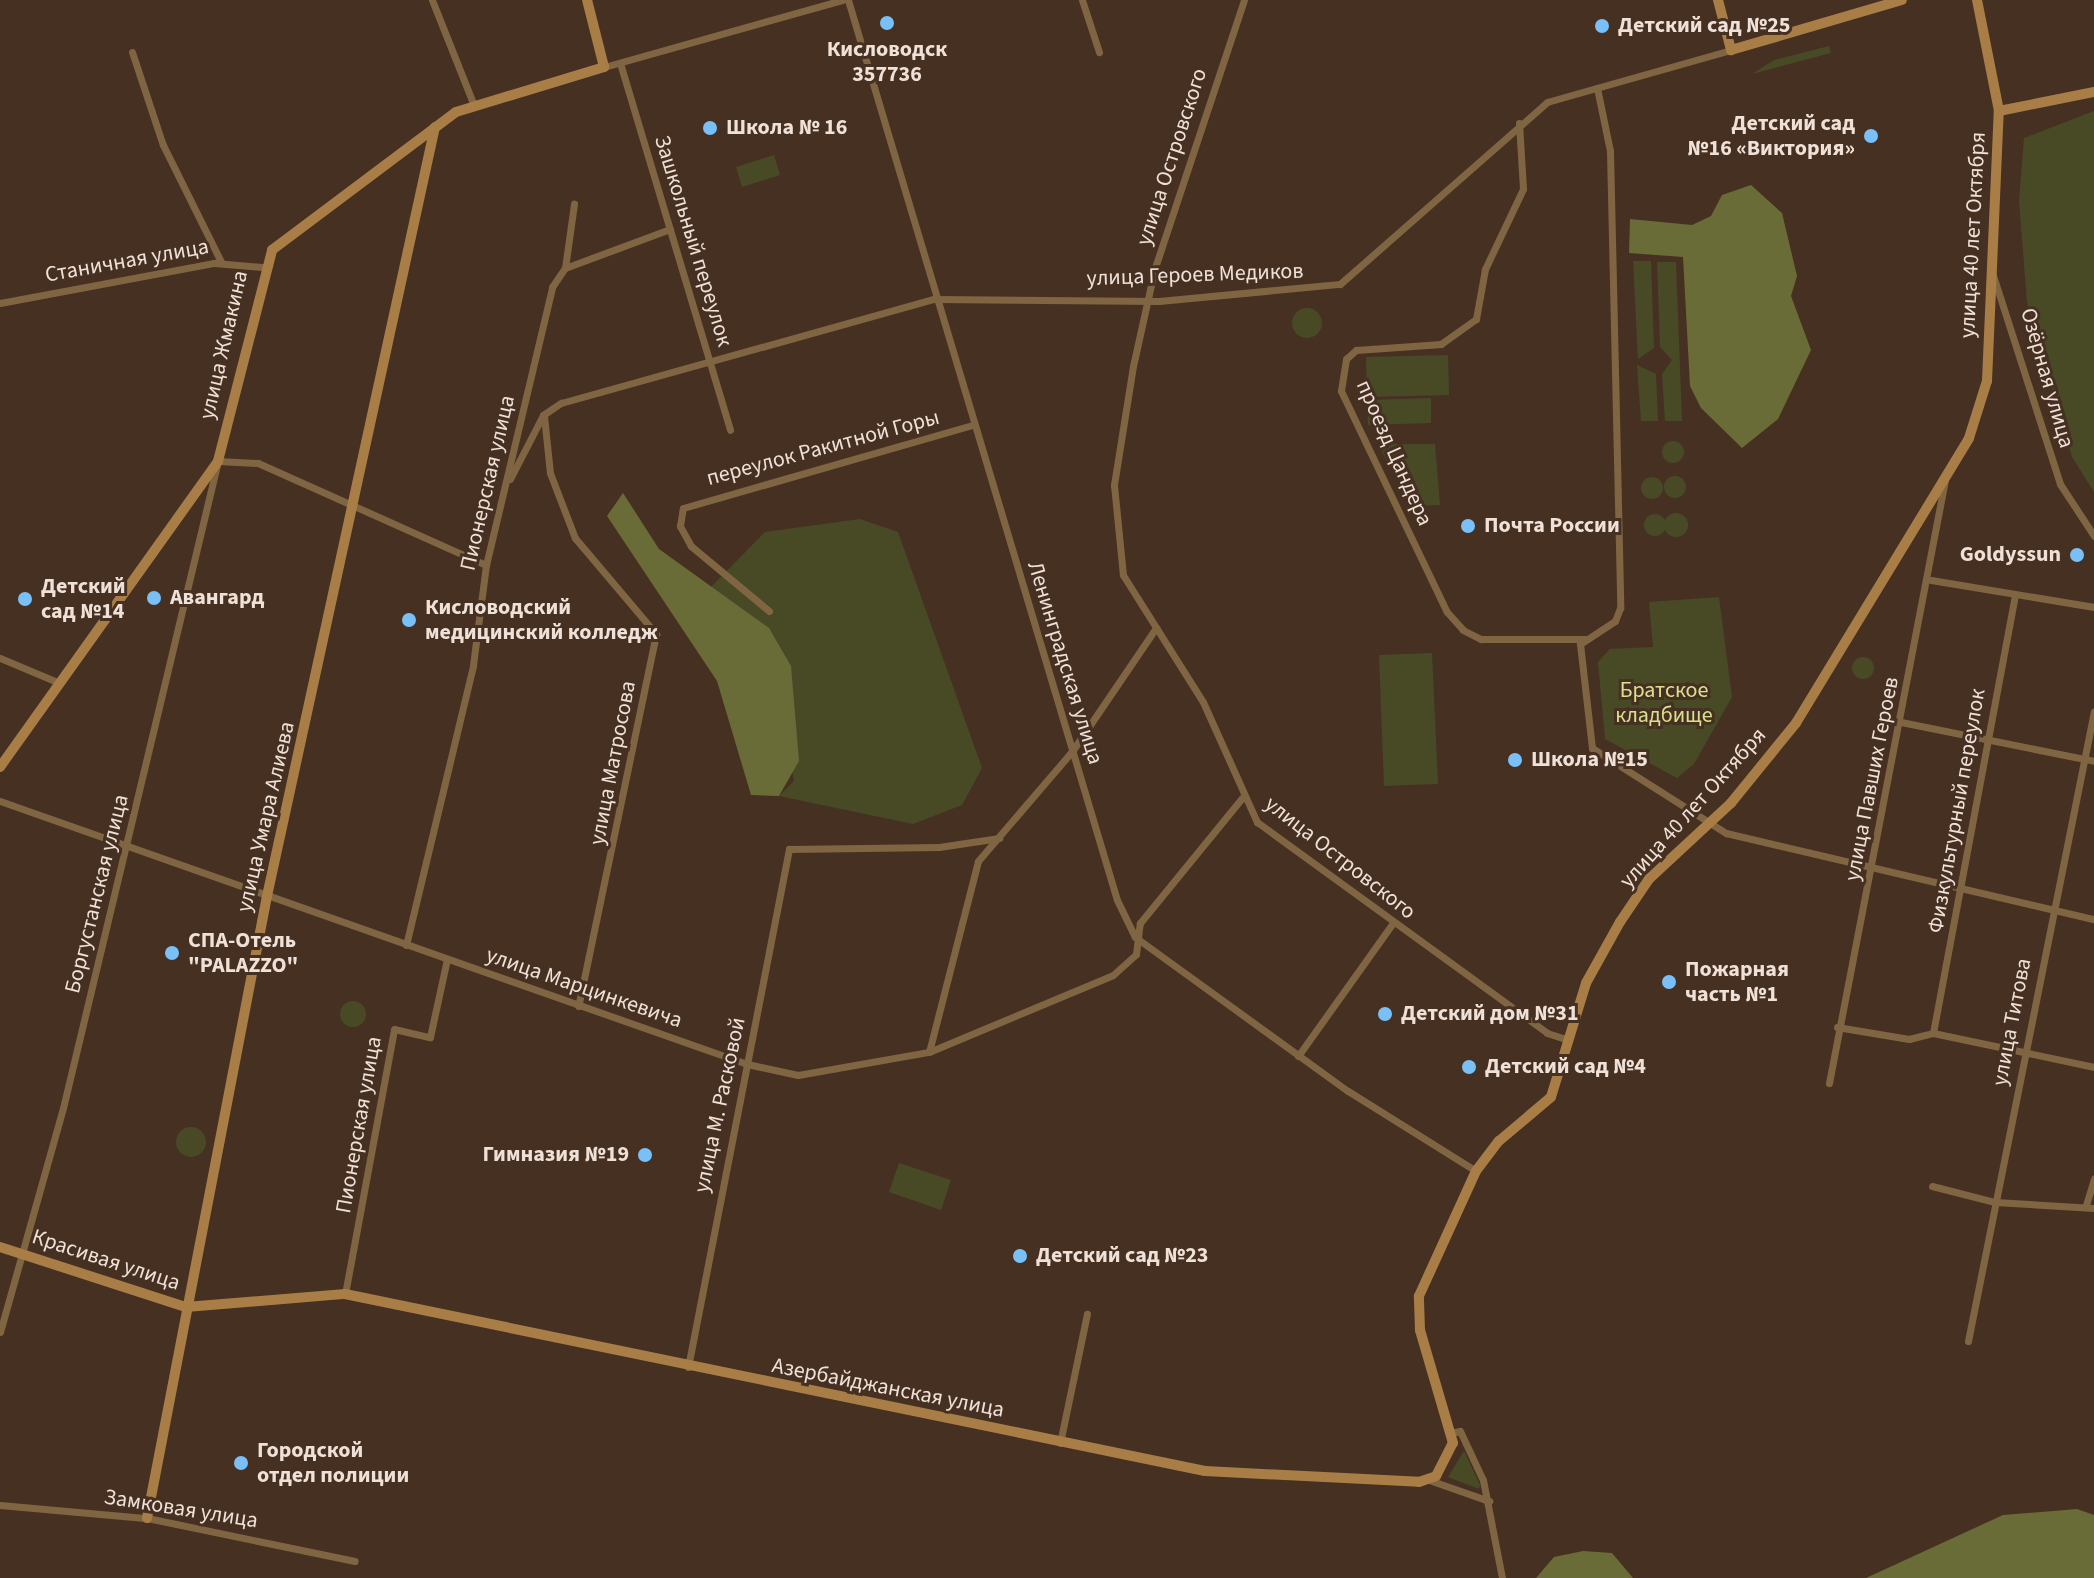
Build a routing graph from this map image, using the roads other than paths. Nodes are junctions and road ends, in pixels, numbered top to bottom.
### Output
1 (432, 0) edge
2 (587, 0) edge
3 (845, 0) edge
4 (1082, 0) edge
5 (1244, 0) edge
6 (1718, 0) edge
7 (1902, 0) edge
8 (1977, 0) edge
9 (1731, 50) junction
10 (132, 52) dead end
11 (1099, 52) dead end
12 (620, 63) junction
13 (604, 67) junction
14 (1597, 88) junction
15 (2094, 92) edge
16 (473, 103) junction
17 (1999, 111) junction
18 (1519, 123) junction
19 (435, 127) junction
20 (574, 204) dead end
21 (670, 229) junction
22 (221, 262) junction
23 (262, 267) junction
24 (565, 268) junction
25 (1991, 270) junction
26 (934, 299) junction
27 (1147, 302) junction
28 (0, 303) edge
29 (712, 361) junction
30 (543, 415) junction
31 (973, 425) junction
32 (730, 430) dead end
33 (218, 461) junction
34 (510, 479) junction
35 (1945, 480) junction
36 (357, 506) junction
37 (2094, 536) edge
38 (486, 565) junction
39 (1931, 580) junction
40 (2015, 595) junction
41 (2094, 607) edge
42 (769, 611) dead end
43 (1156, 628) junction
44 (1585, 639) junction
45 (0, 658) edge
46 (57, 682) junction
47 (2094, 711) edge
48 (1901, 722) junction
49 (1989, 737) junction
50 (1073, 750) junction
51 (2085, 759) junction
52 (2094, 761) edge
53 (0, 767) edge
54 (1242, 798) junction
55 (0, 801) edge
56 (1706, 826) junction
57 (999, 838) junction
58 (126, 847) junction
59 (1873, 871) junction
60 (1962, 891) junction
61 (267, 896) junction
62 (2052, 912) junction
63 (2094, 919) edge
64 (1393, 923) junction
65 (1135, 937) junction
66 (406, 945) junction
67 (447, 959) junction
68 (578, 1006) junction
69 (1837, 1027) junction
70 (1933, 1033) junction
71 (1566, 1039) junction
72 (929, 1052) junction
73 (2024, 1054) junction
74 (1298, 1056) junction
75 (747, 1064) junction
76 (2094, 1067) edge
77 (1829, 1083) dead end
78 (1476, 1171) junction
79 (2094, 1178) edge
80 (1932, 1186) dead end
81 (1995, 1202) junction
82 (2090, 1206) edge
83 (0, 1247) edge
84 (24, 1255) junction
85 (345, 1294) junction
86 (186, 1307) junction
87 (1087, 1314) dead end
88 (0, 1332) edge
89 (1968, 1341) dead end
90 (688, 1367) junction
91 (1451, 1433) junction
92 (1060, 1443) junction
93 (1429, 1480) junction
94 (1489, 1501) junction
95 (0, 1505) edge
96 (147, 1518) junction
97 (355, 1561) dead end
98 (1502, 1578) edge

1 - 16 street
2 - 13 main road
3 - 12 street
3 - 26 street, Ленинградская улица
4 - 11 street
5 - 27 street, улица Островского
6 - 9 main road
7 - 9 main road, улица Героев Медиков
8 - 17 main road, улица 40 лет Октября
9 - 14 street, улица Героев Медиков
10 - 22 street
12 - 13 street
12 - 21 street, Зашкольный переулок
13 - 16 main road, улица Жмакина
14 - 18 street, улица Героев Медиков
14 - 44 street
15 - 17 main road
16 - 19 main road, улица Жмакина
17 - 25 main road, улица 40 лет Октября
18 - 27 street, улица Героев Медиков
18 - 44 street, проезд Цандера
19 - 23 main road, улица Жмакина
19 - 36 main road, улица Умара Алиева
20 - 24 street, Пионерская улица
21 - 24 street
21 - 29 street, Зашкольный переулок
22 - 23 street, Станичная улица
22 - 28 street, Станичная улица
23 - 33 main road, улица Жмакина
24 - 34 street, Пионерская улица
25 - 35 main road, улица 40 лет Октября
25 - 37 street, Озёрная улица
26 - 27 street, улица Героев Медиков
26 - 29 street, улица Героев Медиков
26 - 31 street, Ленинградская улица
27 - 43 street, улица Островского
29 - 30 street, улица Героев Медиков
29 - 32 street, Зашкольный переулок
30 - 34 street
30 - 68 street, улица Матросова
31 - 42 street, переулок Ракитной Горы
31 - 50 street, Ленинградская улица
33 - 36 street
33 - 46 main road, улица Жмакина
33 - 58 street, Боргустанская улица
34 - 38 street, Пионерская улица
35 - 39 street, улица Павших Героев
35 - 56 main road, улица 40 лет Октября
36 - 38 street
36 - 61 main road, улица Умара Алиева
38 - 66 street, Пионерская улица
39 - 40 street
39 - 48 street, улица Павших Героев
40 - 41 street
40 - 49 street, Физкультурный переулок
43 - 50 street
43 - 54 street, улица Островского
44 - 56 street
45 - 46 street
46 - 53 main road, улица Жмакина
47 - 51 street, улица Титова
48 - 49 street
48 - 59 street, улица Павших Героев
49 - 51 street
49 - 60 street, Физкультурный переулок
50 - 57 street
50 - 65 street, Ленинградская улица
51 - 52 street
51 - 62 street, улица Титова
54 - 64 street, улица Островского
54 - 65 street, улица Марцинкевича
55 - 58 street, улица Марцинкевича
56 - 59 street
56 - 71 main road, улица 40 лет Октября
57 - 72 street
57 - 75 street, улица М. Расковой
58 - 61 street, улица Марцинкевича
58 - 84 street, Боргустанская улица
59 - 60 street
59 - 69 street, улица Павших Героев
60 - 62 street
60 - 70 street, Физкультурный переулок
61 - 66 street, улица Марцинкевича
61 - 86 main road, улица Умара Алиева
62 - 63 street
62 - 73 street, улица Титова
64 - 71 street, улица Островского
64 - 74 street
65 - 72 street, улица Марцинкевича
65 - 74 street
66 - 67 street, улица Марцинкевича
67 - 68 street, улица Марцинкевича
67 - 85 street, Пионерская улица
68 - 75 street, улица Марцинкевича
69 - 70 street
69 - 77 street, улица Павших Героев
70 - 73 street
71 - 78 main road, улица 40 лет Октября
72 - 75 street, улица Марцинкевича
73 - 76 street
73 - 81 street, улица Титова
74 - 78 street
75 - 90 street, улица М. Расковой
78 - 91 main road, улица 40 лет Октября
79 - 82 street
80 - 81 street
81 - 82 street
81 - 89 street, улица Титова
83 - 84 main road, Красивая улица
84 - 86 main road, Красивая улица
84 - 88 street, Боргустанская улица
85 - 86 main road, Красивая улица
85 - 90 main road, Азербайджанская улица
86 - 96 main road, улица Умара Алиева
87 - 92 street
90 - 92 main road, Азербайджанская улица
91 - 93 main road
91 - 94 street
92 - 93 main road, Азербайджанская улица
93 - 94 street
94 - 98 street
95 - 96 street, Замковая улица
96 - 97 street, Замковая улица

